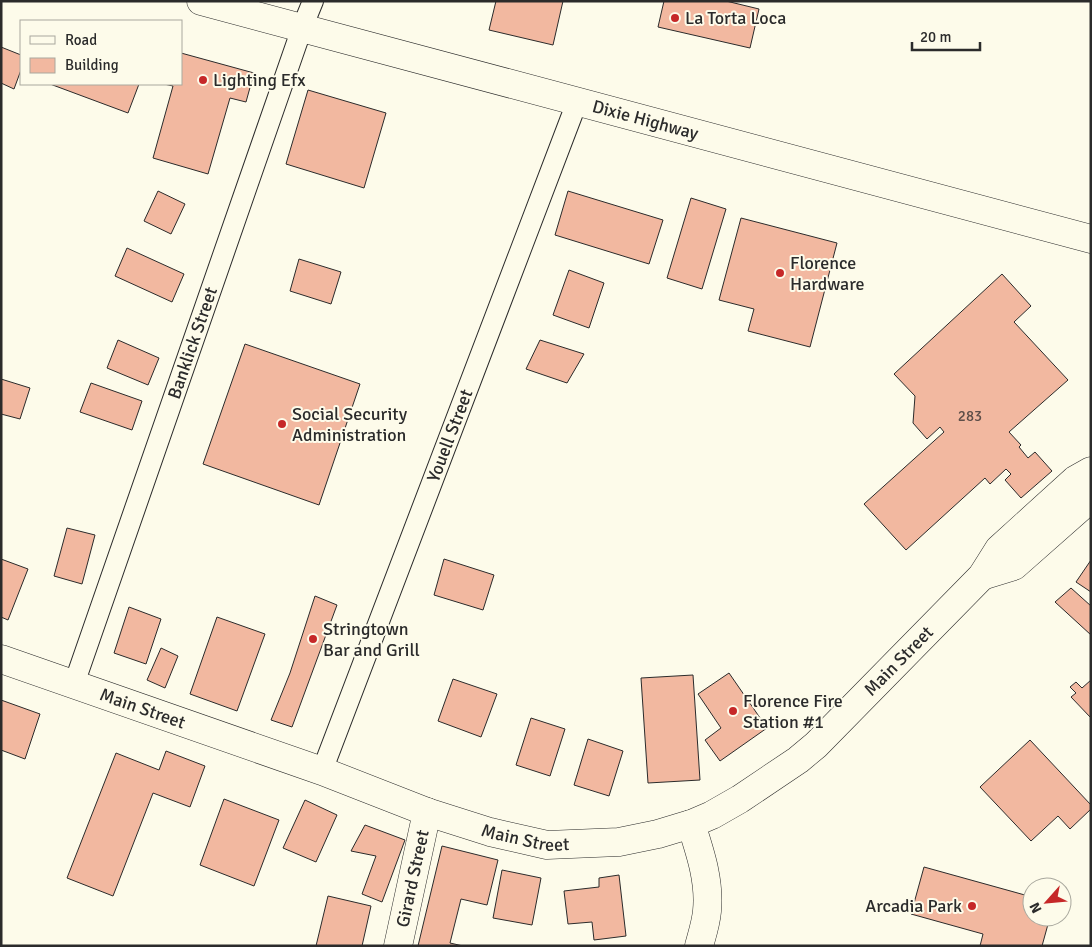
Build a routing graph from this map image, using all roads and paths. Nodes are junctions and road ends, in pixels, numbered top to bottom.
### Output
1 (201, 1) edge
2 (313, 1) edge
3 (302, 28) junction
4 (577, 102) junction
5 (1091, 239) edge
6 (1091, 471) edge
7 (1091, 498) edge
8 (982, 576) junction
9 (1, 659) edge
10 (74, 684) junction
11 (322, 770) junction
12 (428, 812) junction
13 (690, 824) junction
14 (398, 946) edge
15 (699, 946) edge

1 - 3 street, Dixie Highway
2 - 3 street, Banklick Street
3 - 4 street, Dixie Highway
3 - 10 street, Banklick Street
4 - 5 street, Dixie Highway
4 - 11 street, Youell Street
6 - 8 street, Main Street
7 - 8 street, Main Street
8 - 13 street, Main Street
9 - 10 street, Main Street
10 - 11 street, Main Street
11 - 12 street, Main Street
12 - 13 street, Main Street
12 - 14 street, Girard Street
13 - 15 street

